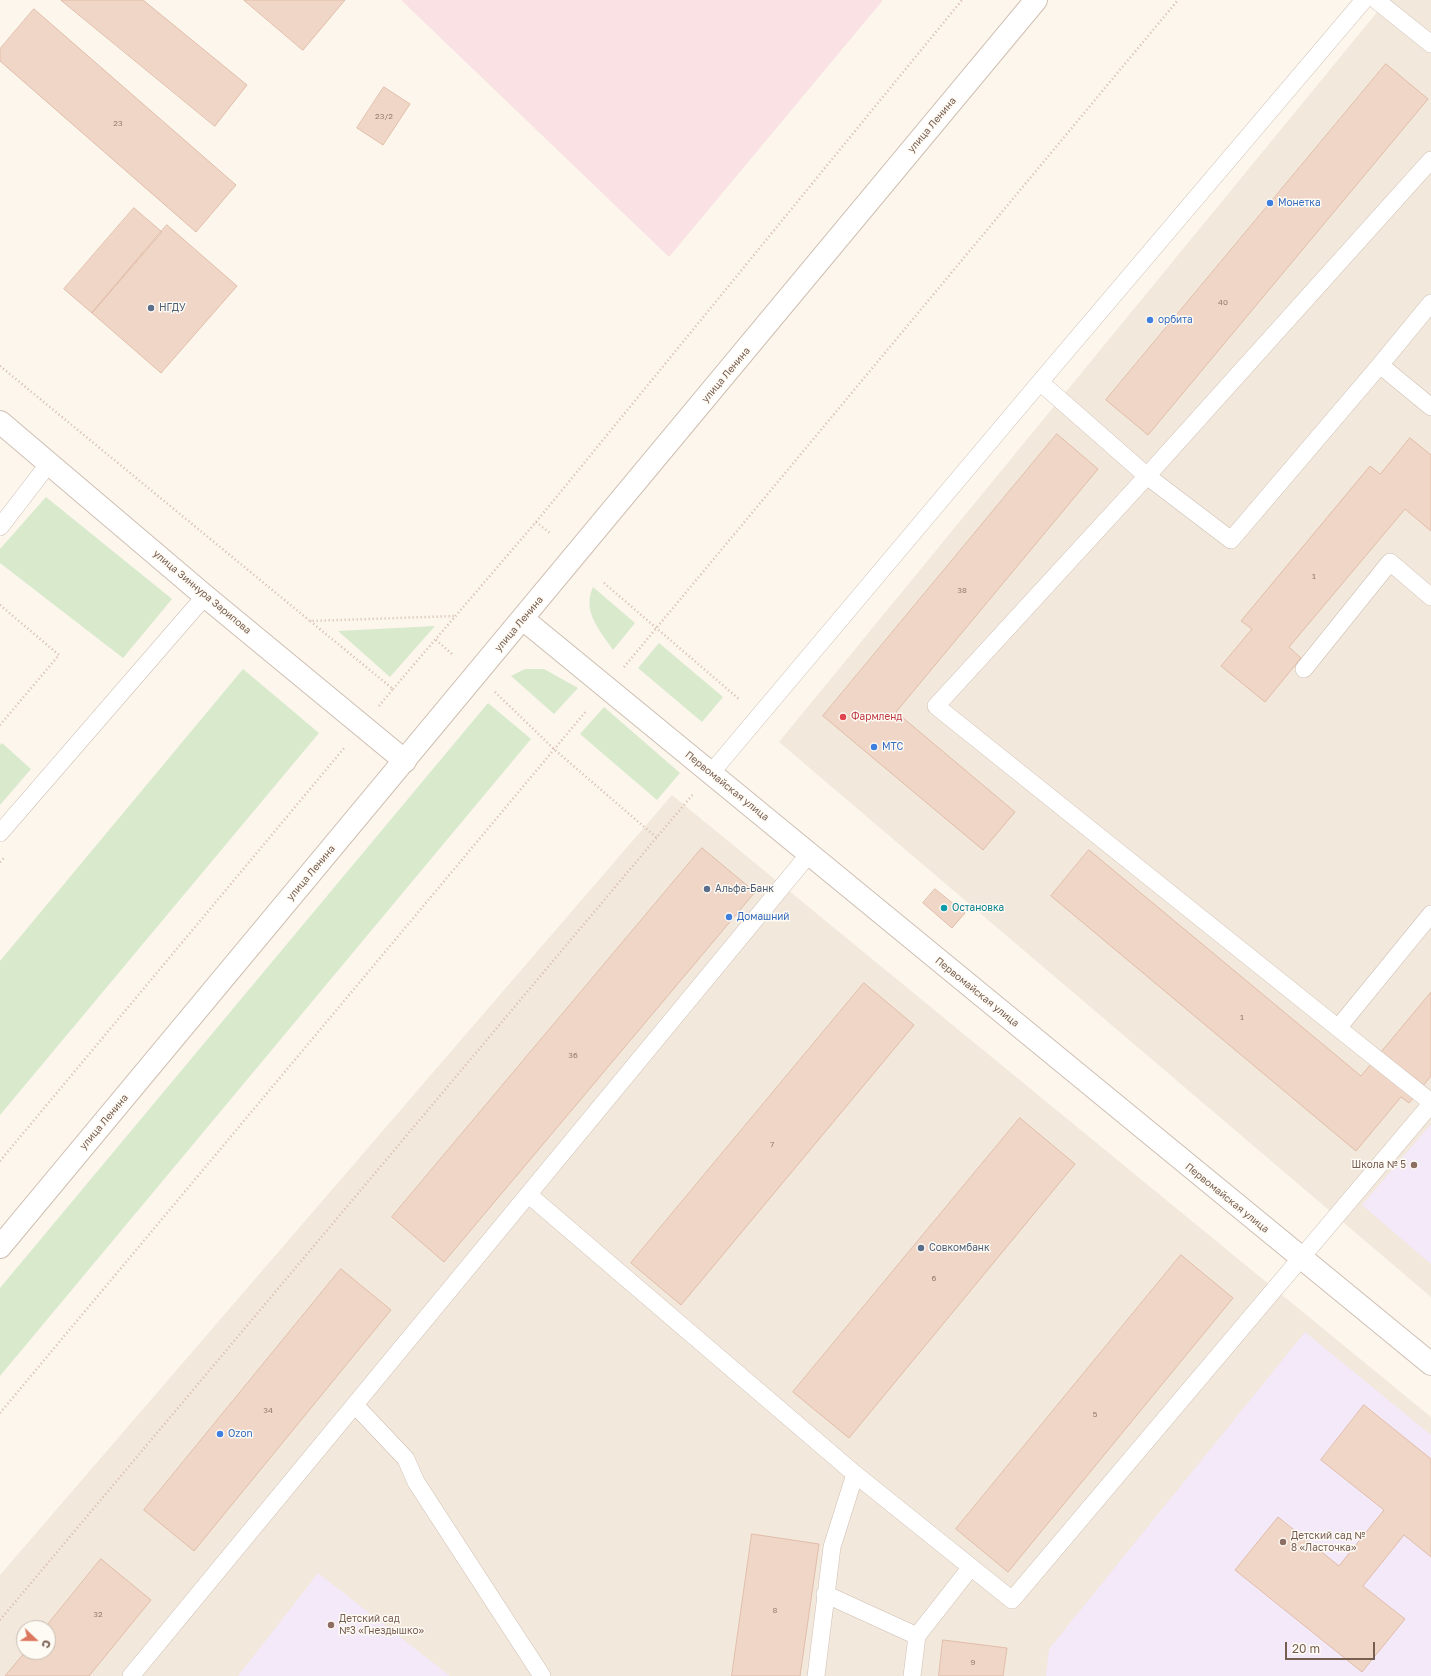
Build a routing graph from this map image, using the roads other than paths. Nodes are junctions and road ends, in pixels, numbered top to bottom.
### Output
1 (1036, 0) edge
2 (1364, 0) edge
3 (1376, 0) edge
4 (1431, 44) edge
5 (1431, 160) edge
6 (1431, 303) edge
7 (1380, 365) junction
8 (1040, 382) junction
9 (1431, 406) edge
10 (0, 422) edge
11 (50, 462) junction
12 (1147, 476) junction
13 (0, 526) edge
14 (1429, 591) edge
15 (206, 596) junction
16 (523, 619) junction
17 (1304, 669) dead end
18 (405, 761) junction
19 (711, 773) junction
20 (0, 833) edge
21 (809, 854) junction
22 (1431, 914) edge
23 (1338, 1028) junction
24 (1431, 1103) edge
25 (529, 1195) junction
26 (0, 1247) edge
27 (1302, 1259) junction
28 (1431, 1364) edge
29 (355, 1405) junction
30 (855, 1474) junction
31 (971, 1567) junction
32 (825, 1594) junction
33 (918, 1636) junction
34 (131, 1676) edge
35 (542, 1676) edge
36 (816, 1676) edge
37 (912, 1676) edge

1 - 16 street, улица Ленина
2 - 8 lane
3 - 4 lane
5 - 12 lane
6 - 7 lane
7 - 9 lane
7 - 12 lane
8 - 12 lane
8 - 19 lane
10 - 11 street, улица Зиннура Зарипова
11 - 13 lane
11 - 15 street, улица Зиннура Зарипова
12 - 23 lane
14 - 17 lane
15 - 18 street, улица Зиннура Зарипова
15 - 20 lane
16 - 18 street, улица Ленина
16 - 19 street, Первомайская улица
18 - 26 street, улица Ленина
19 - 21 street, Первомайская улица
21 - 25 lane
21 - 27 street, Первомайская улица
22 - 23 lane
23 - 24 lane
24 - 27 lane
25 - 29 lane
25 - 30 lane
27 - 28 street, Первомайская улица
27 - 31 lane
29 - 34 lane
29 - 35 lane
30 - 31 lane
30 - 32 lane
31 - 33 lane
32 - 33 lane
32 - 36 lane
33 - 37 lane

